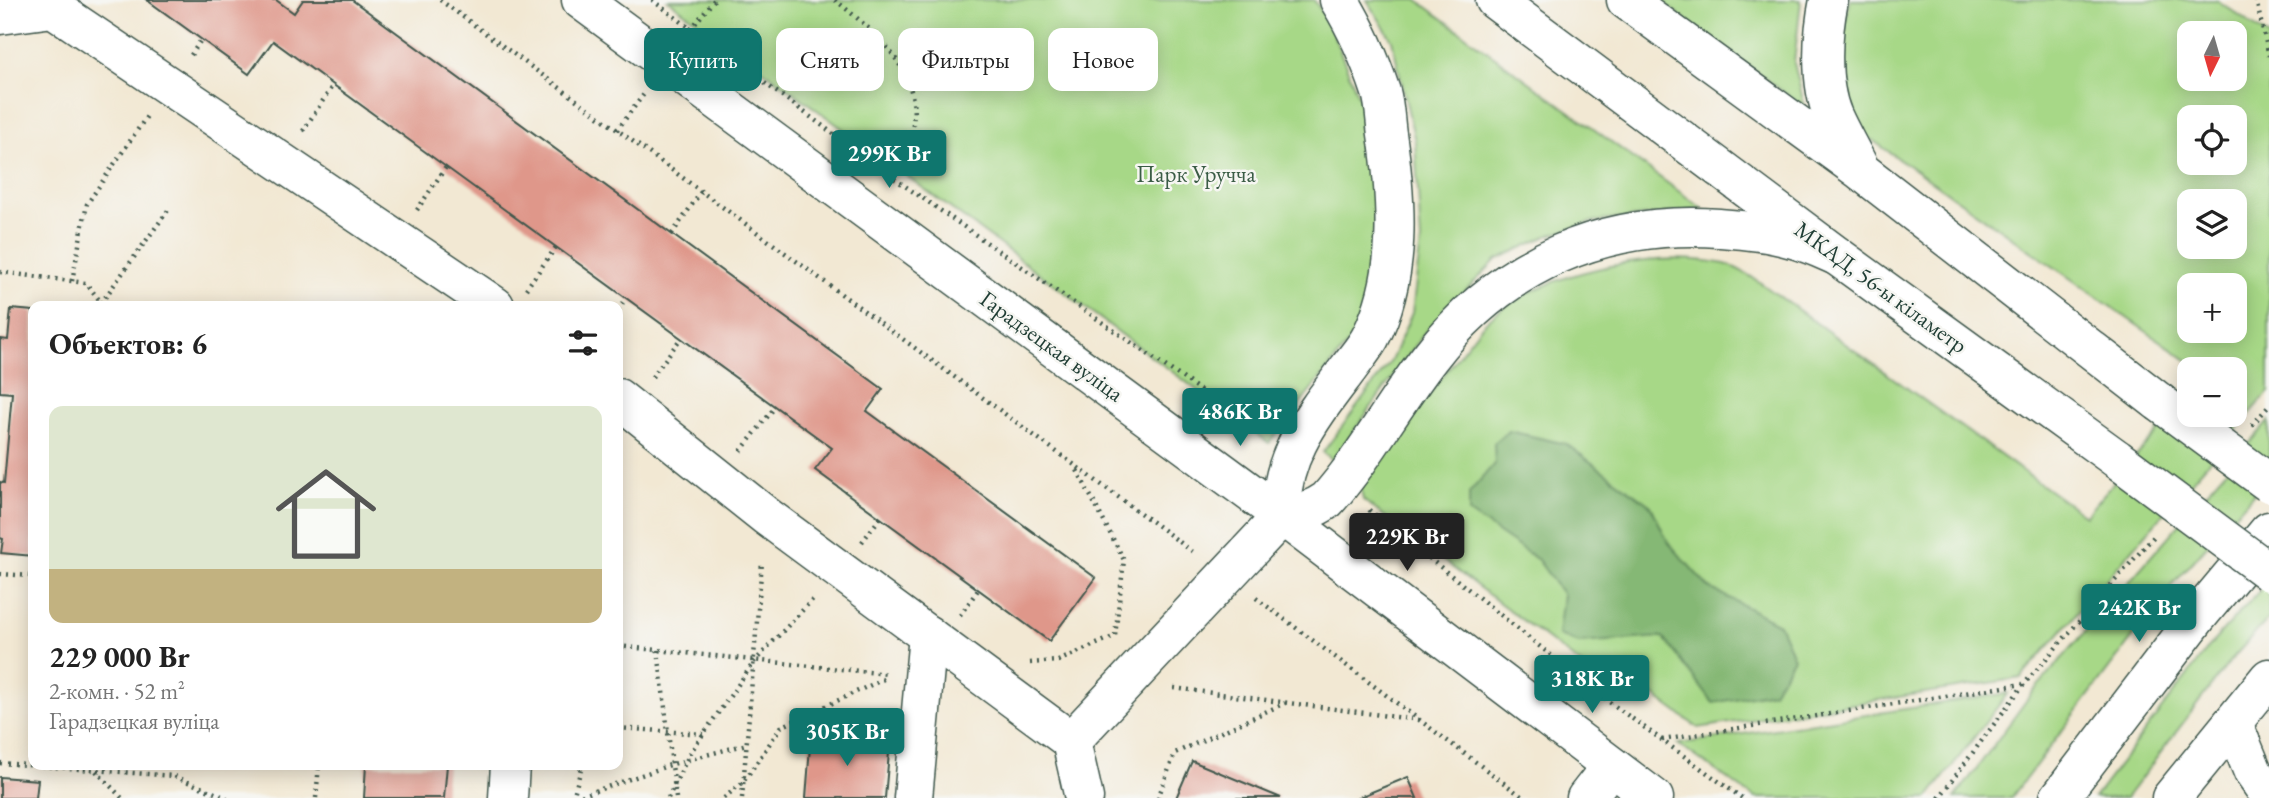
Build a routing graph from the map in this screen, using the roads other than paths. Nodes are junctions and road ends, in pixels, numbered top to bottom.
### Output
1 (581, 0) edge
2 (1339, 0) edge
3 (1494, 0) edge
4 (1626, 0) edge
5 (1829, 0) edge
6 (0, 15) edge
7 (1861, 171) junction
8 (1837, 256) junction
9 (508, 301) edge
10 (624, 403) edge
11 (2269, 483) edge
12 (1282, 516) junction
13 (2269, 531) edge
14 (2269, 572) edge
15 (928, 635) junction
16 (2269, 678) edge
17 (2233, 723) junction
18 (1071, 741) junction
19 (1611, 766) junction
20 (510, 770) edge
21 (2269, 795) edge
22 (508, 798) edge
23 (913, 798) edge
24 (1084, 798) edge
25 (1586, 798) edge
26 (1654, 798) edge
27 (2059, 798) edge
28 (2171, 798) edge

1 - 12 main road, Гарадзецкая вуліца
2 - 12 main road
3 - 8 main road, МКАД, 56-ы кіламетр
4 - 7 main road
5 - 7 main road
6 - 9 main road
7 - 11 main road, bridge
8 - 12 main road
8 - 14 main road, МКАД, 56-ы кіламетр, bridge
10 - 15 main road
12 - 18 main road
12 - 19 main road, Гарадзецкая вуліца
13 - 27 main road
15 - 18 main road
15 - 23 main road
16 - 17 main road
17 - 21 main road
17 - 28 main road
18 - 24 main road
19 - 25 main road
19 - 26 main road, Гарадзецкая вуліца
20 - 22 main road

